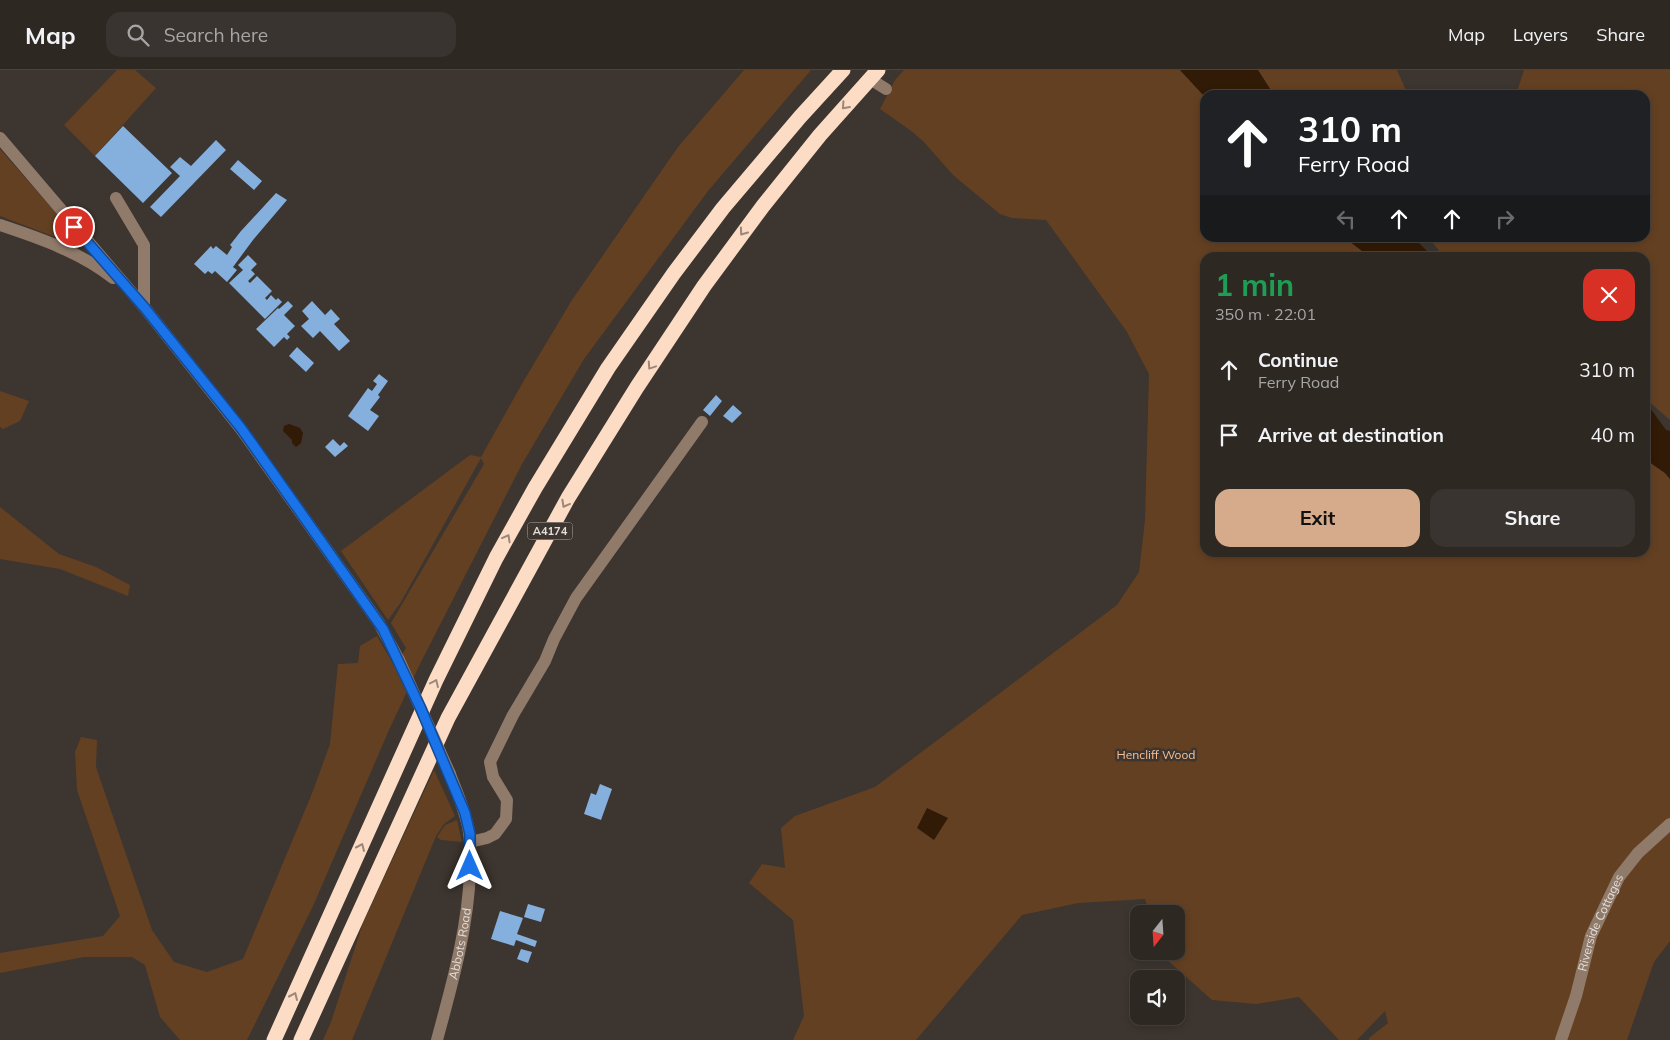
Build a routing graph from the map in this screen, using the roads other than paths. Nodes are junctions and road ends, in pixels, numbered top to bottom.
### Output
1 (843, 70) edge
2 (874, 74) edge
3 (886, 89) dead end
4 (0, 138) edge
5 (116, 198) dead end
6 (0, 225) edge
7 (74, 227) junction
8 (54, 244) junction
9 (129, 290) junction
10 (144, 307) junction
11 (702, 422) dead end
12 (1670, 824) edge
13 (470, 842) junction
14 (274, 1040) edge
15 (301, 1040) edge
16 (437, 1040) edge
17 (1561, 1040) edge

14 -> 1 highway, A4174
2 - 3 street
2 -> 15 highway, A4174
4 - 7 street
5 - 10 street
6 - 8 street
7 - 8 street
7 - 9 street
8 - 9 street
9 - 10 street, Abbots Road
10 - 13 street, Abbots Road, bridge
11 - 13 street
12 - 17 street, Riverside Cottages
13 - 16 street, Abbots Road

